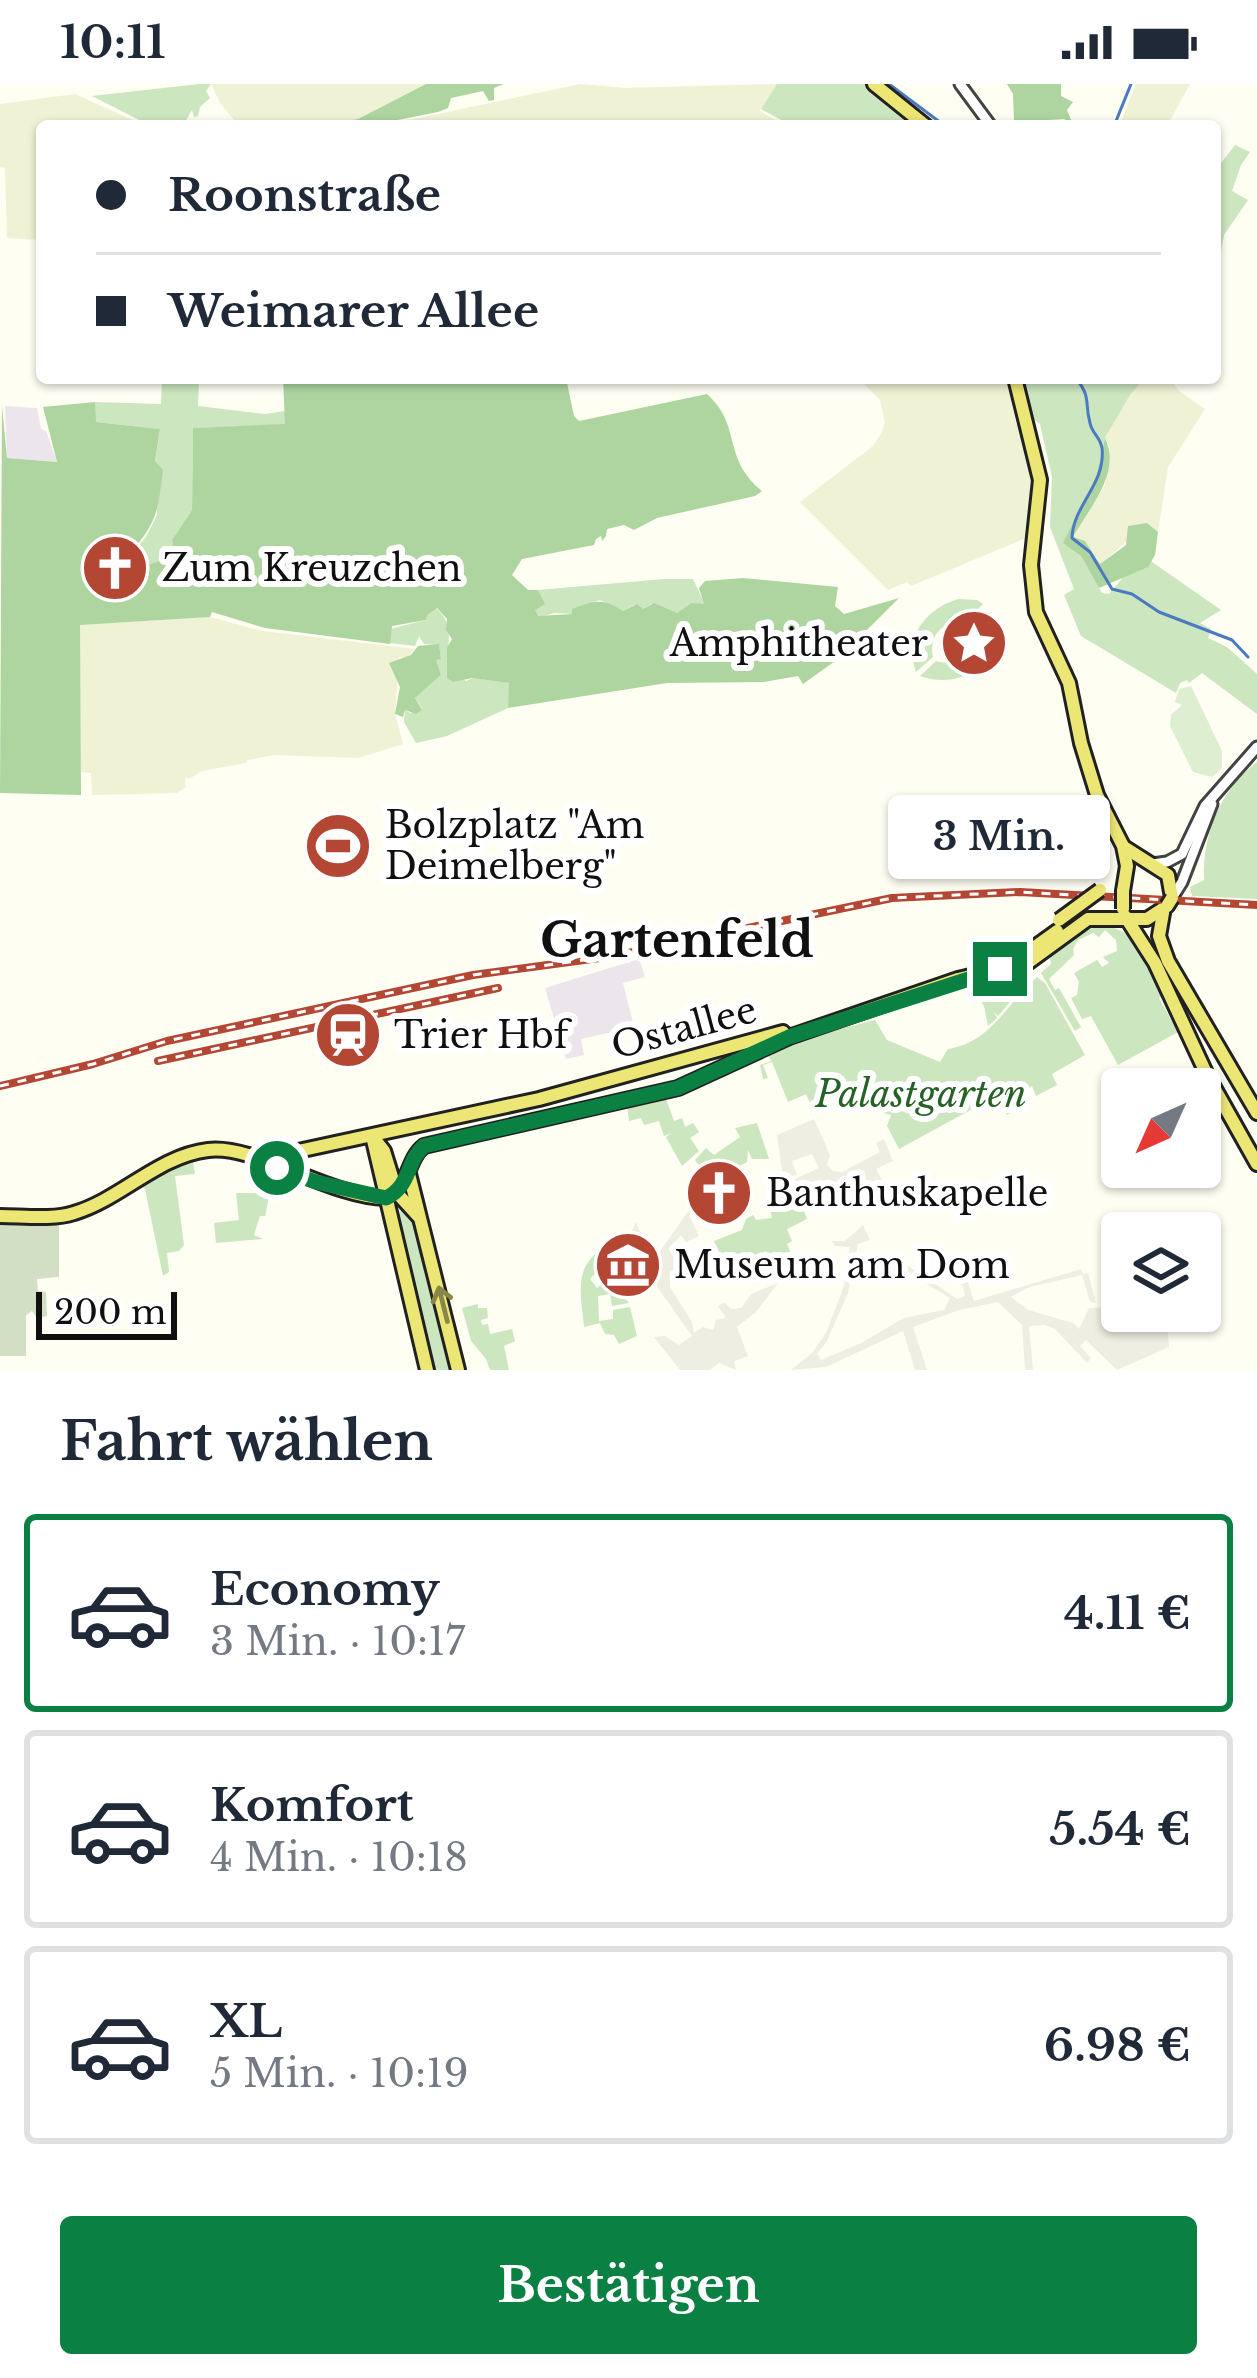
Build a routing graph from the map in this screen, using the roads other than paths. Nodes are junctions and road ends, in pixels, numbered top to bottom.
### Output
1 (874, 84) edge
2 (960, 84) edge
3 (919, 120) edge
4 (982, 120) edge
5 (1016, 384) edge
6 (1257, 747) edge
7 (1216, 795) junction
8 (1123, 846) junction
9 (1152, 864) junction
10 (1125, 882) junction
11 (1169, 902) junction
12 (1122, 913) junction
13 (1139, 929) junction
14 (1046, 952) junction
15 (1006, 959) junction
16 (1190, 1013) junction
17 (504, 1107) junction
18 (1257, 1113) edge
19 (422, 1125) junction
20 (510, 1126) junction
21 (376, 1145) junction
22 (428, 1145) junction
23 (254, 1158) junction
24 (1257, 1164) edge
25 (409, 1173) junction
26 (392, 1195) junction
27 (411, 1208) junction
28 (0, 1216) edge
29 (391, 1216) junction
30 (422, 1223) junction
31 (428, 1370) edge
32 (458, 1370) edge

1 - 3 main road
2 - 4 street
5 - 8 main road
6 - 7 street
7 - 9 street
7 - 11 street
8 - 9 main road
8 - 10 main road
9 - 10 main road
9 - 11 main road
10 - 12 main road, bridge
10 - 15 main road, bridge
11 - 12 main road
11 - 16 main road
12 - 13 main road
12 - 14 main road
12 - 15 main road
13 - 14 main road
13 - 16 main road
14 - 20 main road
15 - 17 main road, Ostallee
16 - 18 main road
16 - 24 main road
17 - 19 main road, Ostallee
17 - 20 main road
19 - 21 main road, Ostallee
19 - 22 main road
20 - 22 main road
21 - 23 main road, Ostallee
21 - 26 main road
22 - 25 main road
23 - 26 main road
23 - 28 main road
25 - 26 main road
25 - 30 main road
26 - 27 main road
26 - 29 main road
27 - 29 main road
27 - 30 main road
29 - 31 main road
32 -> 30 main road

